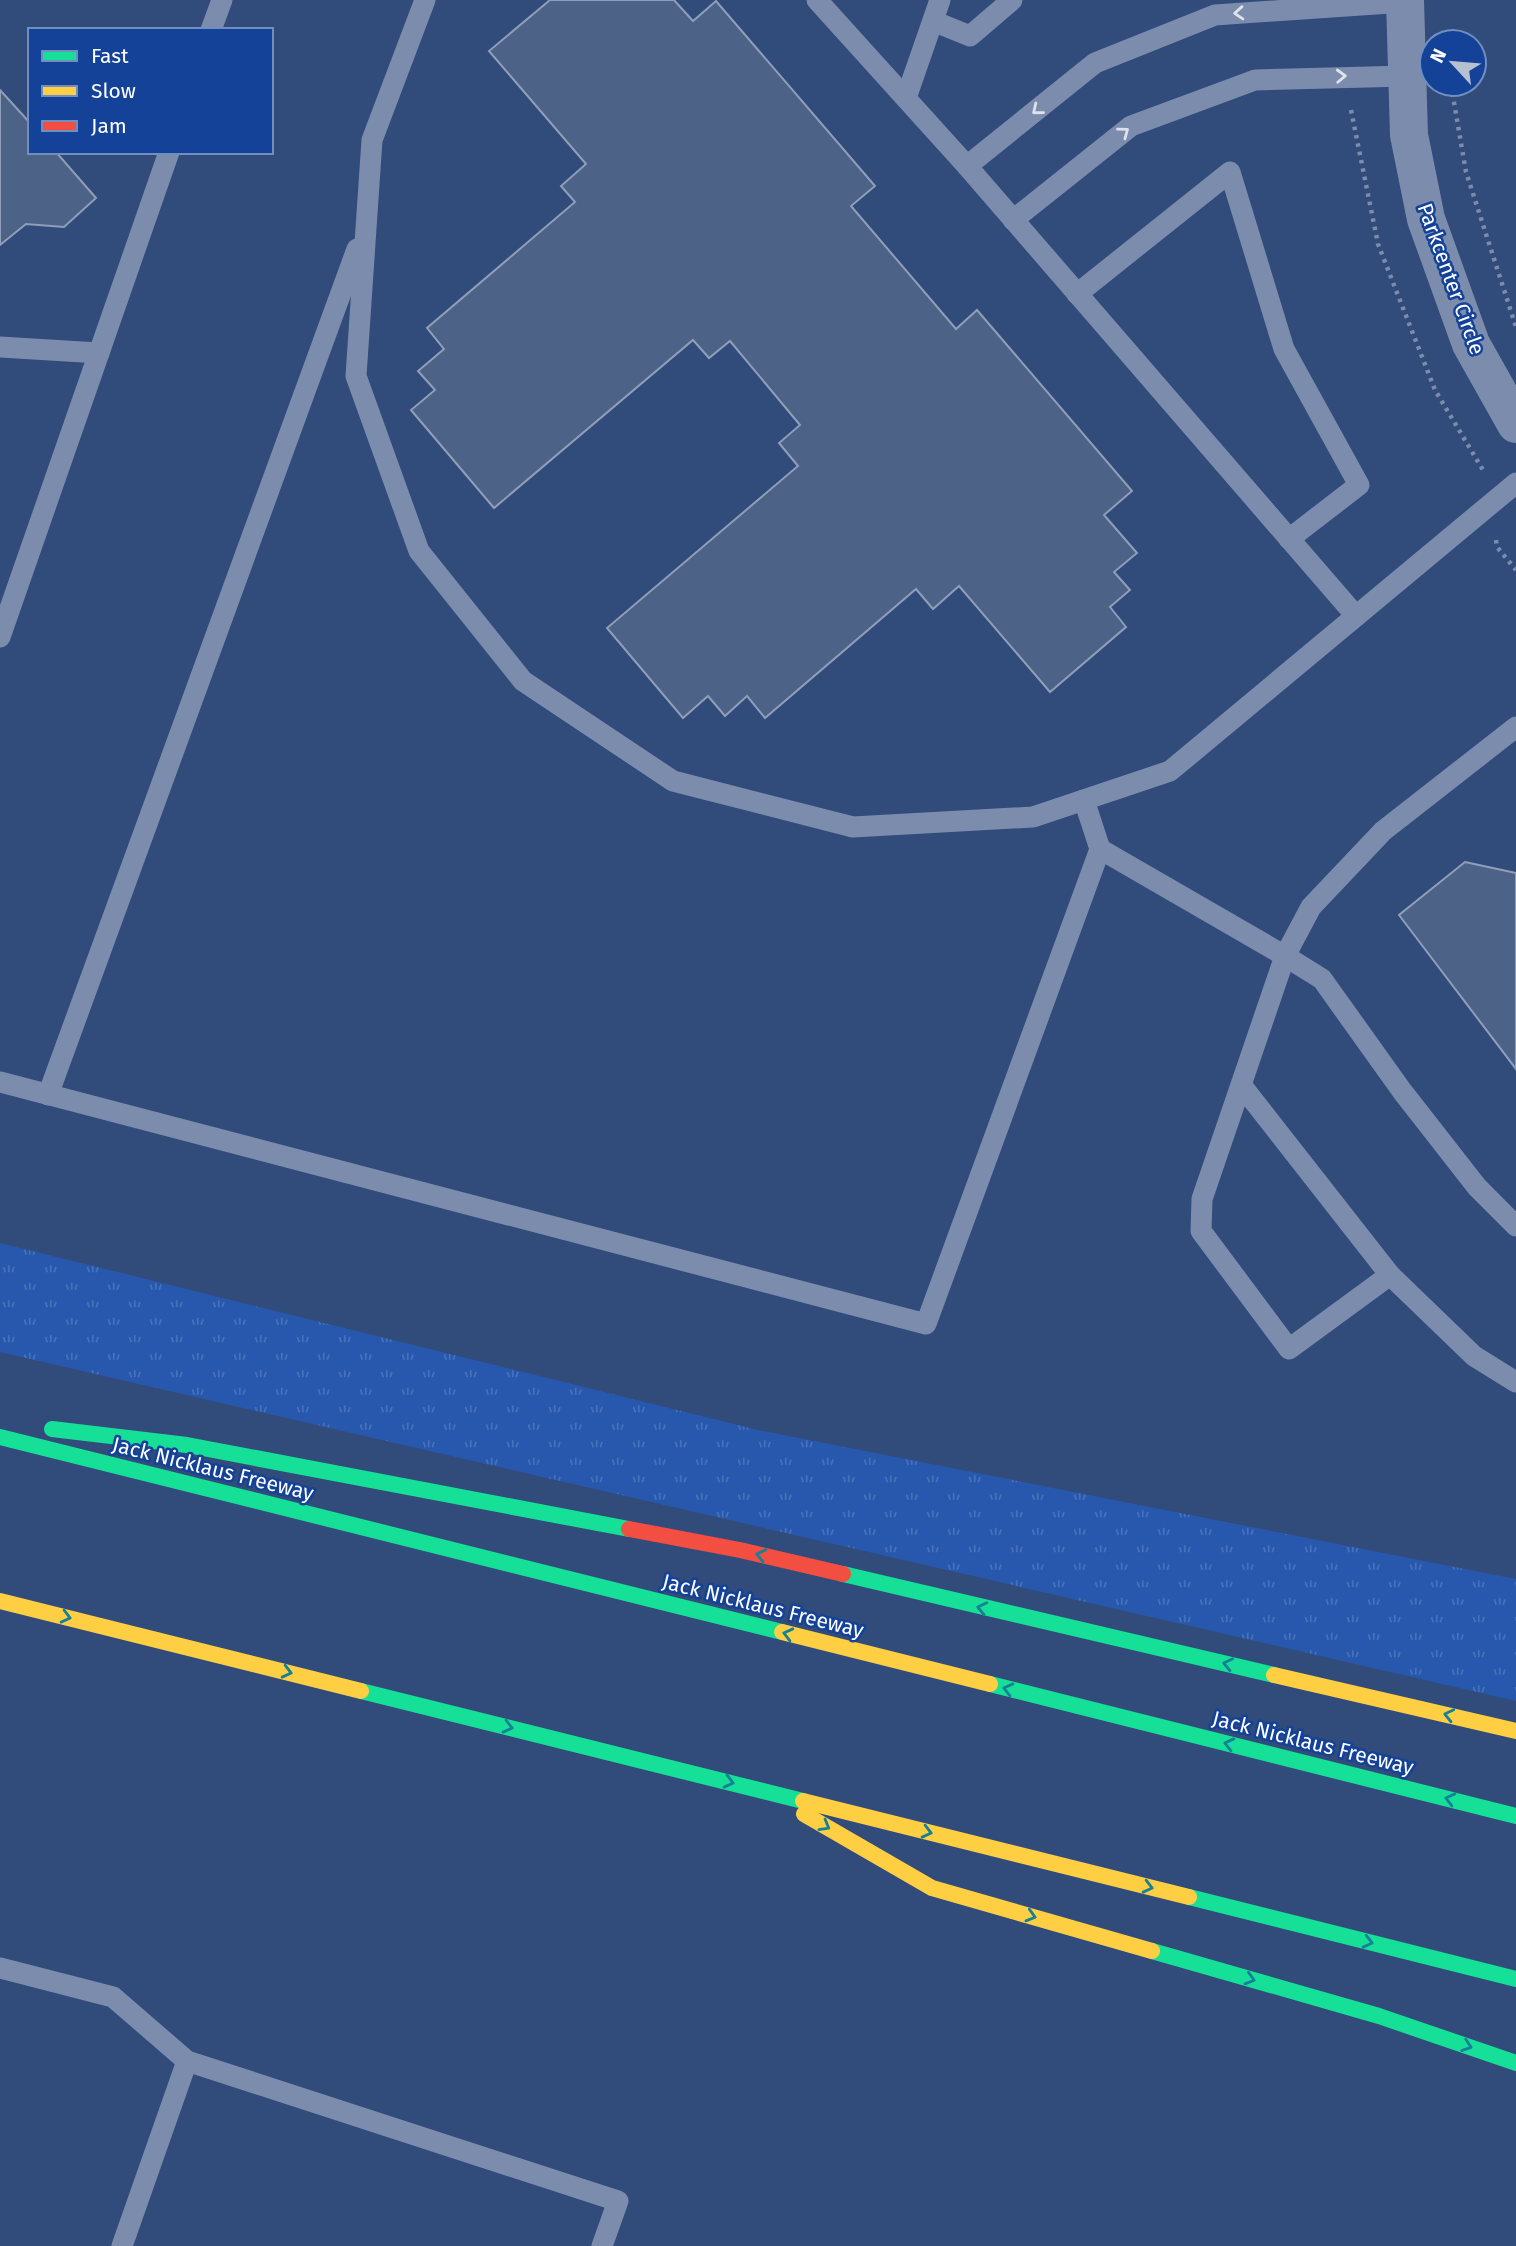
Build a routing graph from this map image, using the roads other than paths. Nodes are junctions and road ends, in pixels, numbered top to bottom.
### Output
1 (222, 0) edge
2 (425, 0) edge
3 (817, 0) edge
4 (940, 0) edge
5 (1012, 0) edge
6 (1405, 1) edge
7 (933, 21) junction
8 (212, 28) edge
9 (1406, 76) junction
10 (905, 98) junction
11 (168, 154) edge
12 (967, 166) junction
13 (1013, 220) junction
14 (367, 223) junction
15 (1077, 294) junction
16 (0, 347) edge
17 (99, 353) junction
18 (1516, 425) edge
19 (1516, 482) edge
20 (1289, 539) junction
21 (1356, 616) junction
22 (0, 637) edge
23 (1516, 727) edge
24 (1084, 800) junction
25 (1100, 849) junction
26 (1285, 956) junction
27 (0, 1082) edge
28 (1242, 1086) junction
29 (48, 1095) junction
30 (1516, 1226) edge
31 (1390, 1275) junction
32 (1516, 1382) edge
33 (0, 1423) edge
34 (0, 1437) edge
35 (0, 1601) edge
36 (1516, 1731) edge
37 (765, 1791) junction
38 (1516, 1816) edge
39 (0, 1968) edge
40 (1516, 1979) edge
41 (187, 2061) junction
42 (1516, 2063) edge
43 (122, 2246) edge
44 (602, 2246) edge

1 - 8 lane
2 - 14 lane
3 - 10 lane
4 - 7 lane
5 - 7 lane
6 - 9 street, Parkcenter Circle
6 -> 12 lane
7 - 10 lane
13 -> 9 lane
9 - 18 street, Parkcenter Circle
10 - 12 lane
11 - 17 lane
12 - 13 lane
13 - 15 lane
14 - 24 lane
14 - 29 lane
15 - 20 lane
15 - 20 lane
16 - 17 lane
17 - 22 lane
19 - 21 lane
20 - 21 lane
21 - 24 lane
23 - 26 lane
24 - 25 lane
25 - 26 lane
25 - 29 lane
26 - 28 lane
26 - 30 lane
27 - 29 lane
28 - 31 lane
28 - 31 lane
31 - 32 lane
36 -> 33 highway
38 -> 34 highway, Jack Nicklaus Freeway
35 -> 37 highway
37 -> 40 highway
37 -> 42 highway
39 - 41 lane
41 - 43 lane
41 - 44 lane

